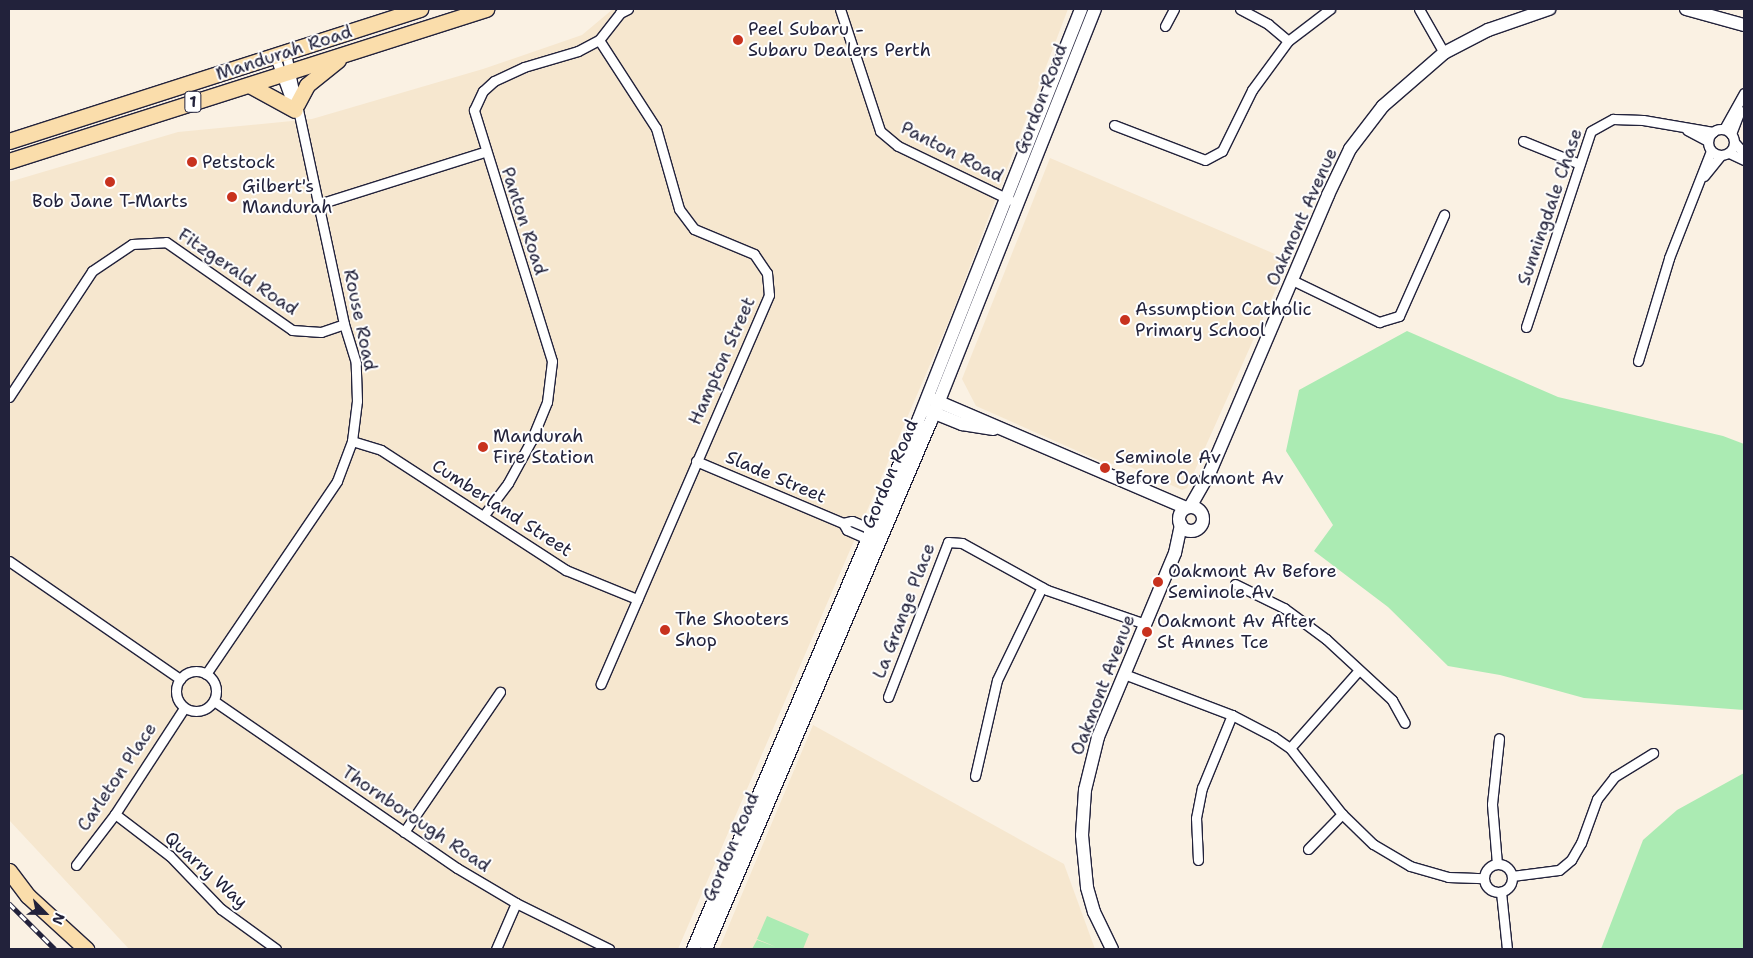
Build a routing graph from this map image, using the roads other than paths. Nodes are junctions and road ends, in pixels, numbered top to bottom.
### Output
1 (420, 9) edge
2 (486, 9) edge
3 (628, 9) edge
4 (840, 9) edge
5 (1081, 9) edge
6 (1096, 9) edge
7 (1174, 9) edge
8 (1240, 9) edge
9 (1330, 9) edge
10 (1419, 9) edge
11 (1549, 9) edge
12 (1686, 9) edge
13 (1165, 26) dead end
14 (1742, 26) edge
15 (1071, 34) junction
16 (1084, 39) junction
17 (599, 40) junction
18 (1288, 41) junction
19 (347, 53) junction
20 (1444, 53) junction
21 (281, 55) junction
22 (285, 73) junction
23 (249, 85) junction
24 (1744, 94) edge
25 (1744, 102) edge
26 (296, 109) junction
27 (1114, 125) dead end
28 (1682, 128) junction
29 (1713, 132) junction
30 (9, 134) edge
31 (27, 135) junction
32 (1730, 135) junction
33 (9, 141) edge
34 (1523, 141) dead end
35 (1708, 141) junction
36 (1711, 151) junction
37 (484, 152) junction
38 (1744, 153) edge
39 (1725, 154) junction
40 (1744, 160) edge
41 (9, 161) edge
42 (1580, 164) junction
43 (1698, 184) junction
44 (1007, 199) junction
45 (319, 204) junction
46 (1019, 204) junction
47 (1444, 215) dead end
48 (1292, 280) junction
49 (344, 324) junction
50 (1526, 327) dead end
51 (1638, 361) dead end
52 (9, 396) edge
53 (931, 405) junction
54 (352, 441) junction
55 (696, 461) junction
56 (484, 514) junction
57 (1188, 515) junction
58 (1196, 530) junction
59 (875, 537) junction
60 (1175, 553) junction
61 (9, 561) edge
62 (1235, 584) dead end
63 (1042, 587) junction
64 (637, 599) junction
65 (1145, 624) junction
66 (1359, 670) junction
67 (206, 674) junction
68 (1124, 674) junction
69 (180, 679) junction
70 (601, 684) dead end
71 (500, 692) dead end
72 (888, 697) dead end
73 (214, 701) junction
74 (184, 708) junction
75 (1232, 715) junction
76 (1405, 723) dead end
77 (1499, 738) dead end
78 (1290, 748) junction
79 (1653, 753) dead end
80 (975, 776) dead end
81 (115, 814) junction
82 (1342, 814) junction
83 (404, 832) junction
84 (1308, 850) dead end
85 (1198, 860) dead end
86 (1497, 864) junction
87 (76, 865) dead end
88 (9, 871) edge
89 (1512, 876) junction
90 (1484, 878) junction
91 (1501, 892) junction
92 (516, 903) junction
93 (86, 949) edge
94 (276, 949) edge
95 (496, 949) edge
96 (609, 949) edge
97 (693, 949) edge
98 (706, 949) edge
99 (1112, 949) edge
100 (1507, 949) edge

1 - 21 highway, Mandurah Road / 1
2 - 19 highway, Mandurah Road / 1
3 - 17 street, Panton Road
4 - 44 street, Panton Road
5 - 15 main road, Gordon Road
6 - 16 main road, Gordon Road
7 - 13 street
8 - 18 street
9 - 18 street
10 - 20 street
11 - 20 main road, Oakmont Avenue
12 - 14 main road
15 - 16 main road
15 - 44 main road, Gordon Road
16 - 46 main road, Gordon Road
17 - 37 street, Panton Road
17 - 55 street, Hampton Street
18 - 27 street
19 - 22 highway, Mandurah Road / 1
19 - 26 highway
20 - 48 main road, Oakmont Avenue
21 - 22 street, Rouse Road
21 - 31 highway, Mandurah Road / 1
22 - 23 highway, Mandurah Road / 1
22 - 26 street, Rouse Road
23 - 26 highway
23 - 41 highway, Mandurah Road / 1
24 - 32 street
25 - 32 street
26 - 45 street, Rouse Road
28 - 29 street, Sunningdale Chase
28 - 35 street, Sunningdale Chase
28 - 42 street, Sunningdale Chase
29 - 32 street
29 - 35 street
30 - 31 highway
31 - 33 highway, Mandurah Road / 1
32 - 38 street
32 - 39 street
34 - 42 street
35 - 36 street
36 - 39 street
36 - 43 street
37 - 45 street
37 - 56 street, Panton Road
39 - 40 street
39 - 43 street
42 - 50 street, Sunningdale Chase
43 - 51 street
44 - 46 street, Panton Road
44 - 53 main road, Gordon Road
45 - 49 street, Rouse Road
46 - 53 main road, Gordon Road
47 - 48 street
48 - 57 main road, Oakmont Avenue
49 - 52 street, Fitzgerald Road
49 - 54 street, Rouse Road
53 - 57 main road
53 - 59 main road, Gordon Road
54 - 56 street, Cumberland Street
54 - 67 street, Rouse Road
55 - 59 street, Slade Street
55 - 64 street, Hampton Street
56 - 64 street, Cumberland Street
57 - 58 main road
57 - 58 main road
57 - 60 main road, Oakmont Avenue
58 - 60 main road, Oakmont Avenue
59 - 97 main road, Gordon Road
59 - 98 main road, Gordon Road
60 - 65 main road, Oakmont Avenue
61 - 69 street
62 - 66 street
63 - 65 street, La Grange Place
63 - 72 street, La Grange Place
63 - 80 street
64 - 70 street, Hampton Street
65 - 68 main road, Oakmont Avenue
66 - 76 street
66 - 78 street
67 - 69 street
67 - 73 street
68 - 75 street
68 - 99 main road, Oakmont Avenue
69 - 74 street
71 - 83 street
73 - 74 street
73 - 83 street, Thornborough Road
74 - 81 street, Carleton Place
75 - 78 street
75 - 85 street
77 - 86 street
78 - 82 street
79 - 89 street
81 - 87 street, Carleton Place
81 - 94 street, Quarry Way
82 - 84 street
82 - 90 street
83 - 92 street, Thornborough Road
86 - 89 street
86 - 90 street
88 - 93 highway
89 - 91 street
90 - 91 street
91 - 100 street
92 - 95 street
92 - 96 street, Thornborough Road

